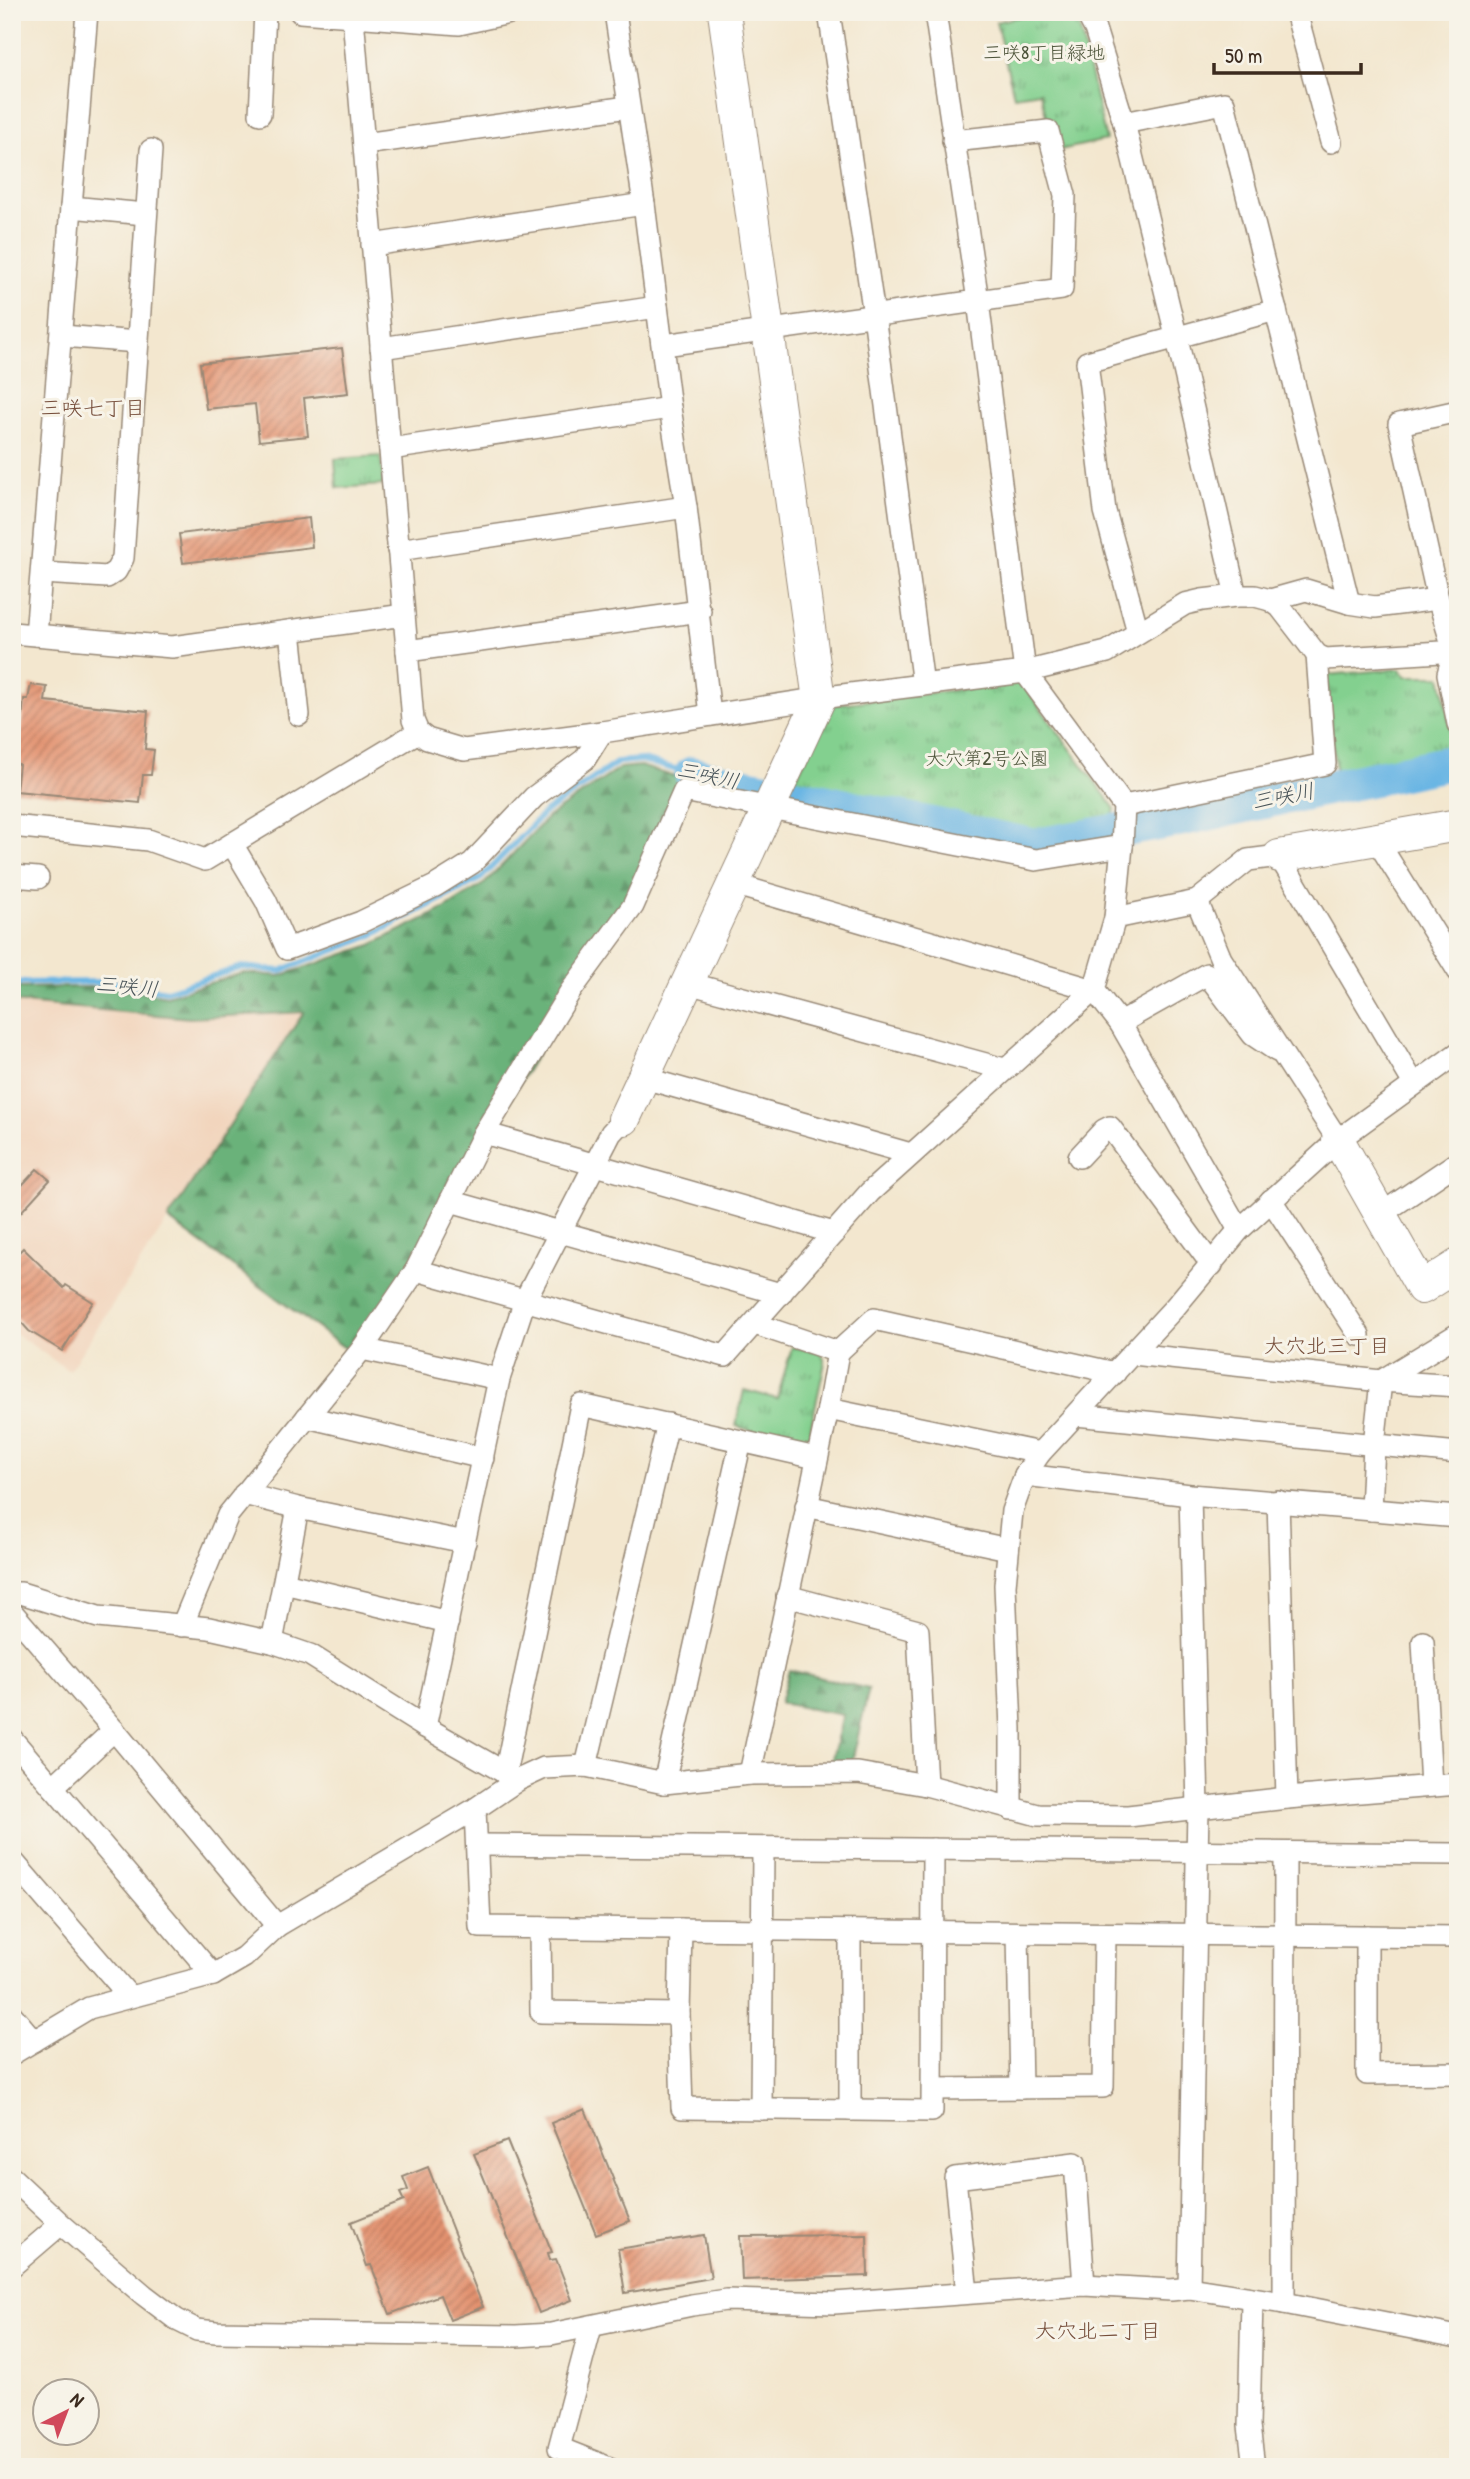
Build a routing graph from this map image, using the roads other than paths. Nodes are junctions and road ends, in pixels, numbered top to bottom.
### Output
1 (87, 12) edge
2 (265, 12) edge
3 (300, 12) edge
4 (514, 12) edge
5 (615, 12) edge
6 (724, 12) edge
7 (830, 12) edge
8 (935, 12) edge
9 (1086, 12) edge
10 (1296, 12) edge
11 (353, 17) junction
12 (628, 107) junction
13 (260, 114) dead end
14 (1124, 123) junction
15 (953, 141) junction
16 (1331, 142) dead end
17 (364, 144) junction
18 (151, 150) dead end
19 (644, 204) junction
20 (71, 207) junction
21 (145, 214) junction
22 (372, 245) junction
23 (978, 301) junction
24 (657, 307) junction
25 (1276, 310) junction
26 (874, 315) junction
27 (769, 332) junction
28 (62, 336) junction
29 (1177, 338) junction
30 (138, 342) junction
31 (664, 345) junction
32 (381, 348) junction
33 (670, 408) junction
34 (1458, 411) edge
35 (390, 449) junction
36 (686, 507) junction
37 (398, 550) junction
38 (42, 573) junction
39 (1236, 596) junction
40 (1438, 599) junction
41 (1270, 600) junction
42 (1349, 603) junction
43 (700, 611) junction
44 (404, 615) junction
45 (290, 631) junction
46 (1138, 632) junction
47 (12, 633) edge
48 (36, 635) junction
49 (407, 651) junction
50 (1456, 651) edge
51 (1317, 655) junction
52 (1025, 672) junction
53 (923, 685) junction
54 (819, 701) junction
55 (299, 715) dead end
56 (710, 715) junction
57 (1458, 724) edge
58 (418, 732) junction
59 (602, 732) junction
60 (774, 798) junction
61 (1124, 806) junction
62 (1458, 825) edge
63 (12, 826) edge
64 (1376, 839) junction
65 (232, 844) junction
66 (1122, 846) junction
67 (1279, 856) junction
68 (12, 876) edge
69 (38, 878) dead end
70 (733, 884) junction
71 (1197, 901) junction
72 (1115, 918) junction
73 (1458, 971) edge
74 (688, 983) junction
75 (1094, 990) junction
76 (1120, 1023) junction
77 (1458, 1053) edge
78 (1284, 1056) junction
79 (1003, 1069) junction
80 (644, 1078) junction
81 (1413, 1084) junction
82 (624, 1119) joint
83 (484, 1133) junction
84 (1338, 1140) junction
85 (911, 1154) junction
86 (1079, 1157) dead end
87 (1458, 1162) edge
88 (594, 1164) junction
89 (1271, 1200) junction
90 (450, 1201) junction
91 (1381, 1214) junction
92 (1239, 1230) junction
93 (561, 1232) junction
94 (834, 1233) junction
95 (1212, 1265) junction
96 (1458, 1265) edge
97 (416, 1270) junction
98 (781, 1294) junction
99 (526, 1300) junction
100 (755, 1324) junction
101 (1458, 1334) edge
102 (1359, 1335) dead end
103 (362, 1349) junction
104 (838, 1352) junction
105 (1133, 1354) junction
106 (1115, 1373) junction
107 (499, 1379) junction
108 (1381, 1381) junction
109 (1458, 1386) edge
110 (828, 1409) junction
111 (1076, 1415) junction
112 (307, 1417) junction
113 (667, 1424) junction
114 (741, 1441) junction
115 (1374, 1445) junction
116 (1040, 1453) junction
117 (1458, 1453) edge
118 (483, 1458) junction
119 (816, 1458) junction
120 (1025, 1475) junction
121 (244, 1494) junction
122 (1190, 1495) junction
123 (1278, 1502) junction
124 (806, 1506) junction
125 (298, 1508) junction
126 (1371, 1510) junction
127 (1458, 1517) edge
128 (465, 1542) junction
129 (1008, 1549) junction
130 (284, 1583) junction
131 (12, 1593) edge
132 (787, 1596) junction
133 (12, 1612) edge
134 (448, 1622) junction
135 (182, 1626) junction
136 (272, 1642) junction
137 (1423, 1642) dead end
138 (425, 1727) junction
139 (114, 1730) junction
140 (12, 1738) edge
141 (586, 1766) junction
142 (750, 1774) junction
143 (512, 1777) junction
144 (664, 1783) junction
145 (1458, 1784) edge
146 (926, 1785) junction
147 (1431, 1786) junction
148 (53, 1787) junction
149 (1287, 1798) junction
150 (1198, 1808) junction
151 (475, 1809) junction
152 (1011, 1809) junction
153 (478, 1845) junction
154 (763, 1849) junction
155 (933, 1849) junction
156 (1285, 1853) junction
157 (1198, 1854) junction
158 (1458, 1854) edge
159 (12, 1860) edge
160 (277, 1926) junction
161 (540, 1928) junction
162 (681, 1929) junction
163 (762, 1930) junction
164 (850, 1931) junction
165 (932, 1932) junction
166 (1018, 1933) junction
167 (1105, 1934) junction
168 (1194, 1934) junction
169 (1285, 1935) junction
170 (1367, 1936) junction
171 (1458, 1937) edge
172 (213, 1975) junction
173 (129, 1996) junction
174 (679, 2014) junction
175 (12, 2015) edge
176 (34, 2040) junction
177 (12, 2054) edge
178 (1458, 2073) edge
179 (1021, 2088) junction
180 (933, 2090) junction
181 (761, 2109) junction
182 (850, 2110) junction
183 (12, 2178) edge
184 (61, 2224) junction
185 (12, 2266) edge
186 (1084, 2285) junction
187 (1189, 2288) junction
188 (967, 2293) junction
189 (1252, 2300) junction
190 (1284, 2303) junction
191 (592, 2326) junction
192 (1458, 2337) edge
193 (608, 2466) edge
194 (1254, 2467) edge

1 - 20 street
2 - 13 street
3 - 11 street
4 - 11 street
5 - 12 street
6 - 27 street
7 - 26 street
8 - 15 street
9 - 14 street
10 - 16 street
11 - 17 street
12 - 17 street
12 - 19 street
14 - 25 street
14 - 29 street
15 - 23 street
15 - 23 street
17 - 22 street
18 - 21 street
19 - 22 street
19 - 24 street
20 - 21 street
20 - 28 street
21 - 30 street
22 - 32 street
23 - 26 street
23 - 52 street
24 - 31 street
24 - 32 street
25 - 29 street
25 - 42 street
26 - 27 street
26 - 53 street
27 - 31 street
27 - 54 street
28 - 30 street
28 - 38 street
29 - 39 street
29 - 46 street
30 - 38 street
31 - 33 street
32 - 35 street
33 - 35 street
33 - 36 street
34 - 40 street
35 - 37 street
36 - 37 street
36 - 43 street
37 - 44 street
38 - 48 street
39 - 41 street
39 - 46 street
40 - 42 street
40 - 50 street
41 - 42 street
41 - 51 street
43 - 49 street
43 - 56 street
44 - 45 street
44 - 49 street
45 - 48 street
45 - 55 street
46 - 52 street
47 - 48 street
49 - 58 street
50 - 51 street
50 - 57 street
51 - 61 street
52 - 53 street
52 - 61 street
53 - 54 street
54 - 56 street
54 - 60 street
56 - 59 street
58 - 59 street
58 - 65 street
59 - 65 street
60 - 66 street
60 - 70 street
60 - 83 street
61 - 66 street
62 - 64 street
63 - 65 street
64 - 67 street
64 - 73 street
66 - 72 street
67 - 71 street
67 - 81 street
68 - 69 street
70 - 74 street
70 - 75 street
71 - 72 street
71 - 78 street
72 - 75 street
74 - 79 street
74 - 80 street
75 - 76 street
75 - 79 street
76 - 78 street
76 - 92 street
77 - 81 street
78 - 84 street
79 - 85 street
80 - 82 street
80 - 85 street
81 - 84 street
82 - 88 street
83 - 88 street
83 - 90 street
84 - 89 street
84 - 91 street
85 - 94 street
86 - 95 street
87 - 91 street
88 - 93 street
88 - 94 street
89 - 92 street
89 - 102 street
90 - 93 street
90 - 97 street
91 - 96 street
92 - 95 street
93 - 98 street
93 - 99 street
94 - 98 street
95 - 105 street
97 - 99 street
97 - 103 street
98 - 100 street
99 - 100 street
99 - 107 street
100 - 104 street
101 - 108 street
103 - 107 street
103 - 112 street
104 - 106 street
104 - 110 street
105 - 106 street
105 - 108 street
106 - 111 street
107 - 118 street
108 - 109 street
108 - 115 street
110 - 116 street
110 - 119 street
111 - 115 street
111 - 116 street
112 - 118 street
112 - 121 street
113 - 114 street
113 - 141 street
113 - 143 street
114 - 119 street
114 - 144 street
115 - 117 street
115 - 126 street
116 - 120 street
118 - 128 street
119 - 124 street
120 - 122 street
120 - 129 street
121 - 125 street
121 - 135 street
122 - 123 street
122 - 150 street
123 - 126 street
123 - 149 street
124 - 129 street
124 - 132 street
125 - 128 street
125 - 130 street
126 - 127 street
128 - 134 street
129 - 152 street
130 - 134 street
130 - 136 street
131 - 135 street
132 - 142 street
132 - 146 street
133 - 139 street
134 - 138 street
135 - 136 street
136 - 138 street
137 - 147 street
138 - 143 street
139 - 148 street
139 - 160 street
140 - 148 street
141 - 143 street
141 - 144 street
142 - 144 street
142 - 146 street
143 - 151 street
145 - 147 street
146 - 152 street
147 - 149 street
148 - 172 street
149 - 150 street
150 - 152 street
150 - 157 street
151 - 153 street
151 - 160 street
153 - 154 street
153 - 161 street
154 - 155 street
154 - 163 street
155 - 157 street
155 - 165 street
156 - 157 street
156 - 158 street
156 - 169 street
157 - 168 street
159 - 173 street
160 - 172 street
161 - 162 street
161 - 174 street
162 - 163 street
162 - 174 street
163 - 164 street
163 - 181 street
164 - 165 street
164 - 182 street
165 - 166 street
165 - 180 street
166 - 167 street
166 - 179 street
167 - 168 street
167 - 179 street
168 - 169 street
168 - 187 street
169 - 170 street
169 - 190 street
170 - 171 street
170 - 178 street
172 - 173 street
173 - 176 street
174 - 181 street
175 - 176 street
176 - 177 street
179 - 180 street
180 - 182 street
181 - 182 street
183 - 184 street
184 - 185 street
184 - 191 street
186 - 187 street
186 - 188 street
186 - 188 street
187 - 189 street
188 - 191 street
189 - 190 street
189 - 194 street
190 - 192 street
191 - 193 street

